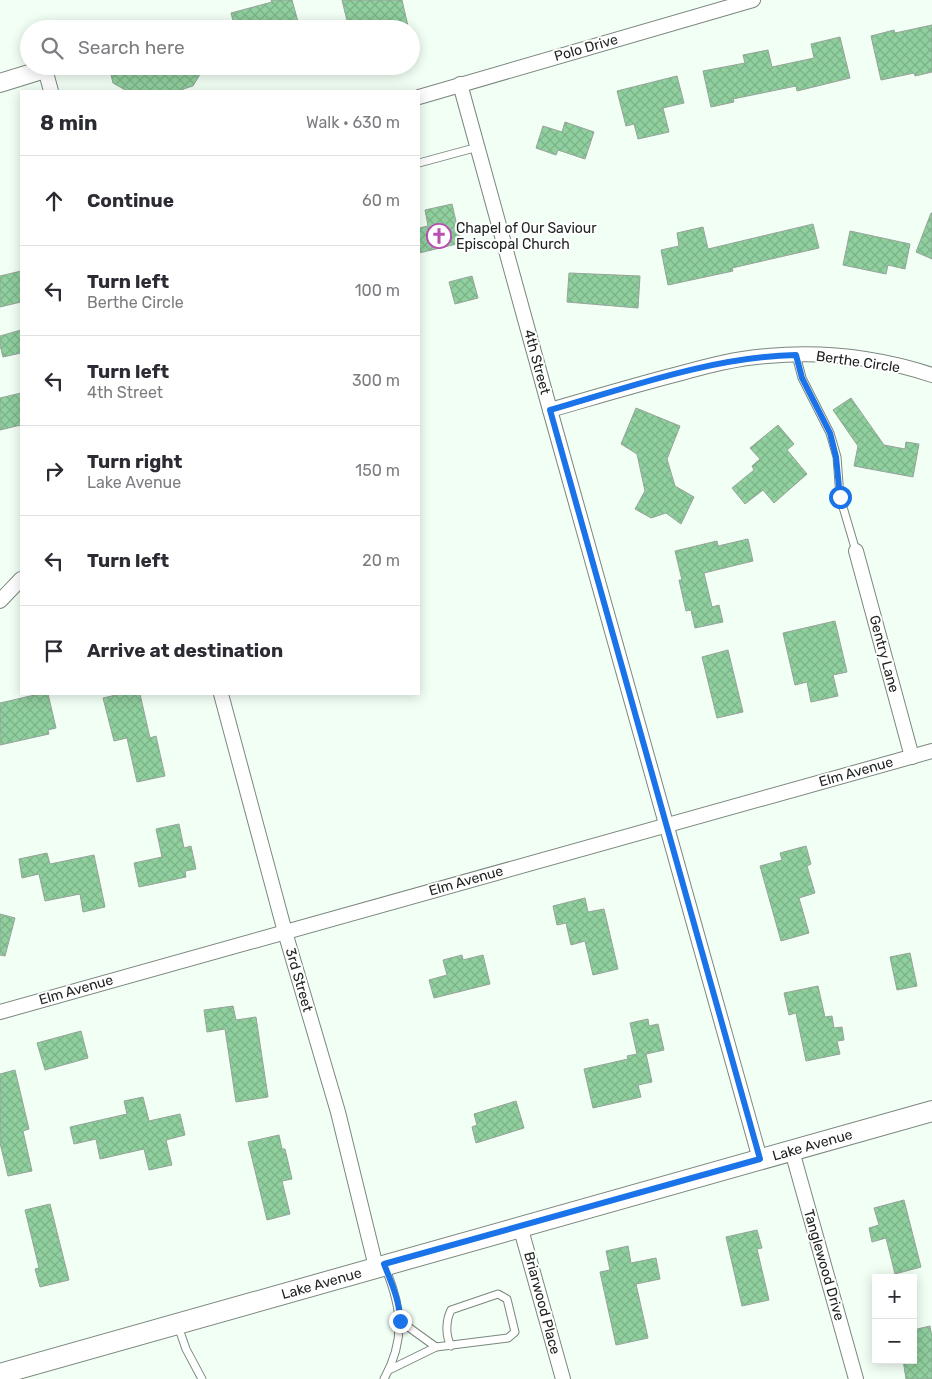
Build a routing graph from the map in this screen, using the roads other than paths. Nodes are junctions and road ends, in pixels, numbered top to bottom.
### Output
1 (753, 0) edge
2 (26, 75) edge
3 (47, 75) edge
4 (0, 83) edge
5 (460, 84) junction
6 (51, 90) edge
7 (420, 97) edge
8 (478, 147) junction
9 (420, 163) edge
10 (796, 355) junction
11 (932, 375) edge
12 (550, 410) junction
13 (856, 552) joint
14 (20, 581) edge
15 (0, 601) edge
16 (221, 695) edge
17 (932, 751) edge
18 (912, 757) junction
19 (667, 825) junction
20 (285, 932) junction
21 (0, 1012) edge
22 (932, 1111) edge
23 (792, 1151) junction
24 (760, 1159) junction
25 (520, 1226) junction
26 (380, 1265) junction
27 (400, 1321) junction
28 (177, 1323) junction
29 (451, 1346) junction
30 (436, 1347) junction
31 (389, 1370) junction
32 (3, 1371) edge
33 (202, 1379) edge
34 (384, 1379) edge
35 (563, 1379) edge
36 (856, 1379) edge

1 - 5 street, Polo Drive
2 - 4 street
3 - 6 street
5 - 7 street, Polo Drive
5 - 8 street, 4th Street
8 - 9 lane
8 - 12 street, 4th Street
10 - 11 street, Berthe Circle
10 - 12 street, Berthe Circle
10 - 13 lane
12 - 19 street, 4th Street
13 - 18 street, Gentry Lane
14 - 15 street
16 - 20 street, 3rd Street
17 - 18 street, Elm Avenue
18 - 19 street, Elm Avenue
19 - 20 street, Elm Avenue
19 - 24 street, 4th Street
20 - 21 street, Elm Avenue
20 - 26 street, 3rd Street
22 - 23 main road, Lake Avenue
23 - 24 main road, Lake Avenue
23 - 36 street, Tanglewood Drive
24 - 25 main road, Lake Avenue
25 - 26 main road, Lake Avenue
25 - 35 street, Briarwood Place
26 - 27 lane
26 - 28 main road, Lake Avenue
27 - 30 lane
27 - 31 lane
28 - 32 main road, Lake Avenue
28 - 33 lane
29 - 29 lane
29 - 30 lane
30 - 31 lane
31 - 34 lane

